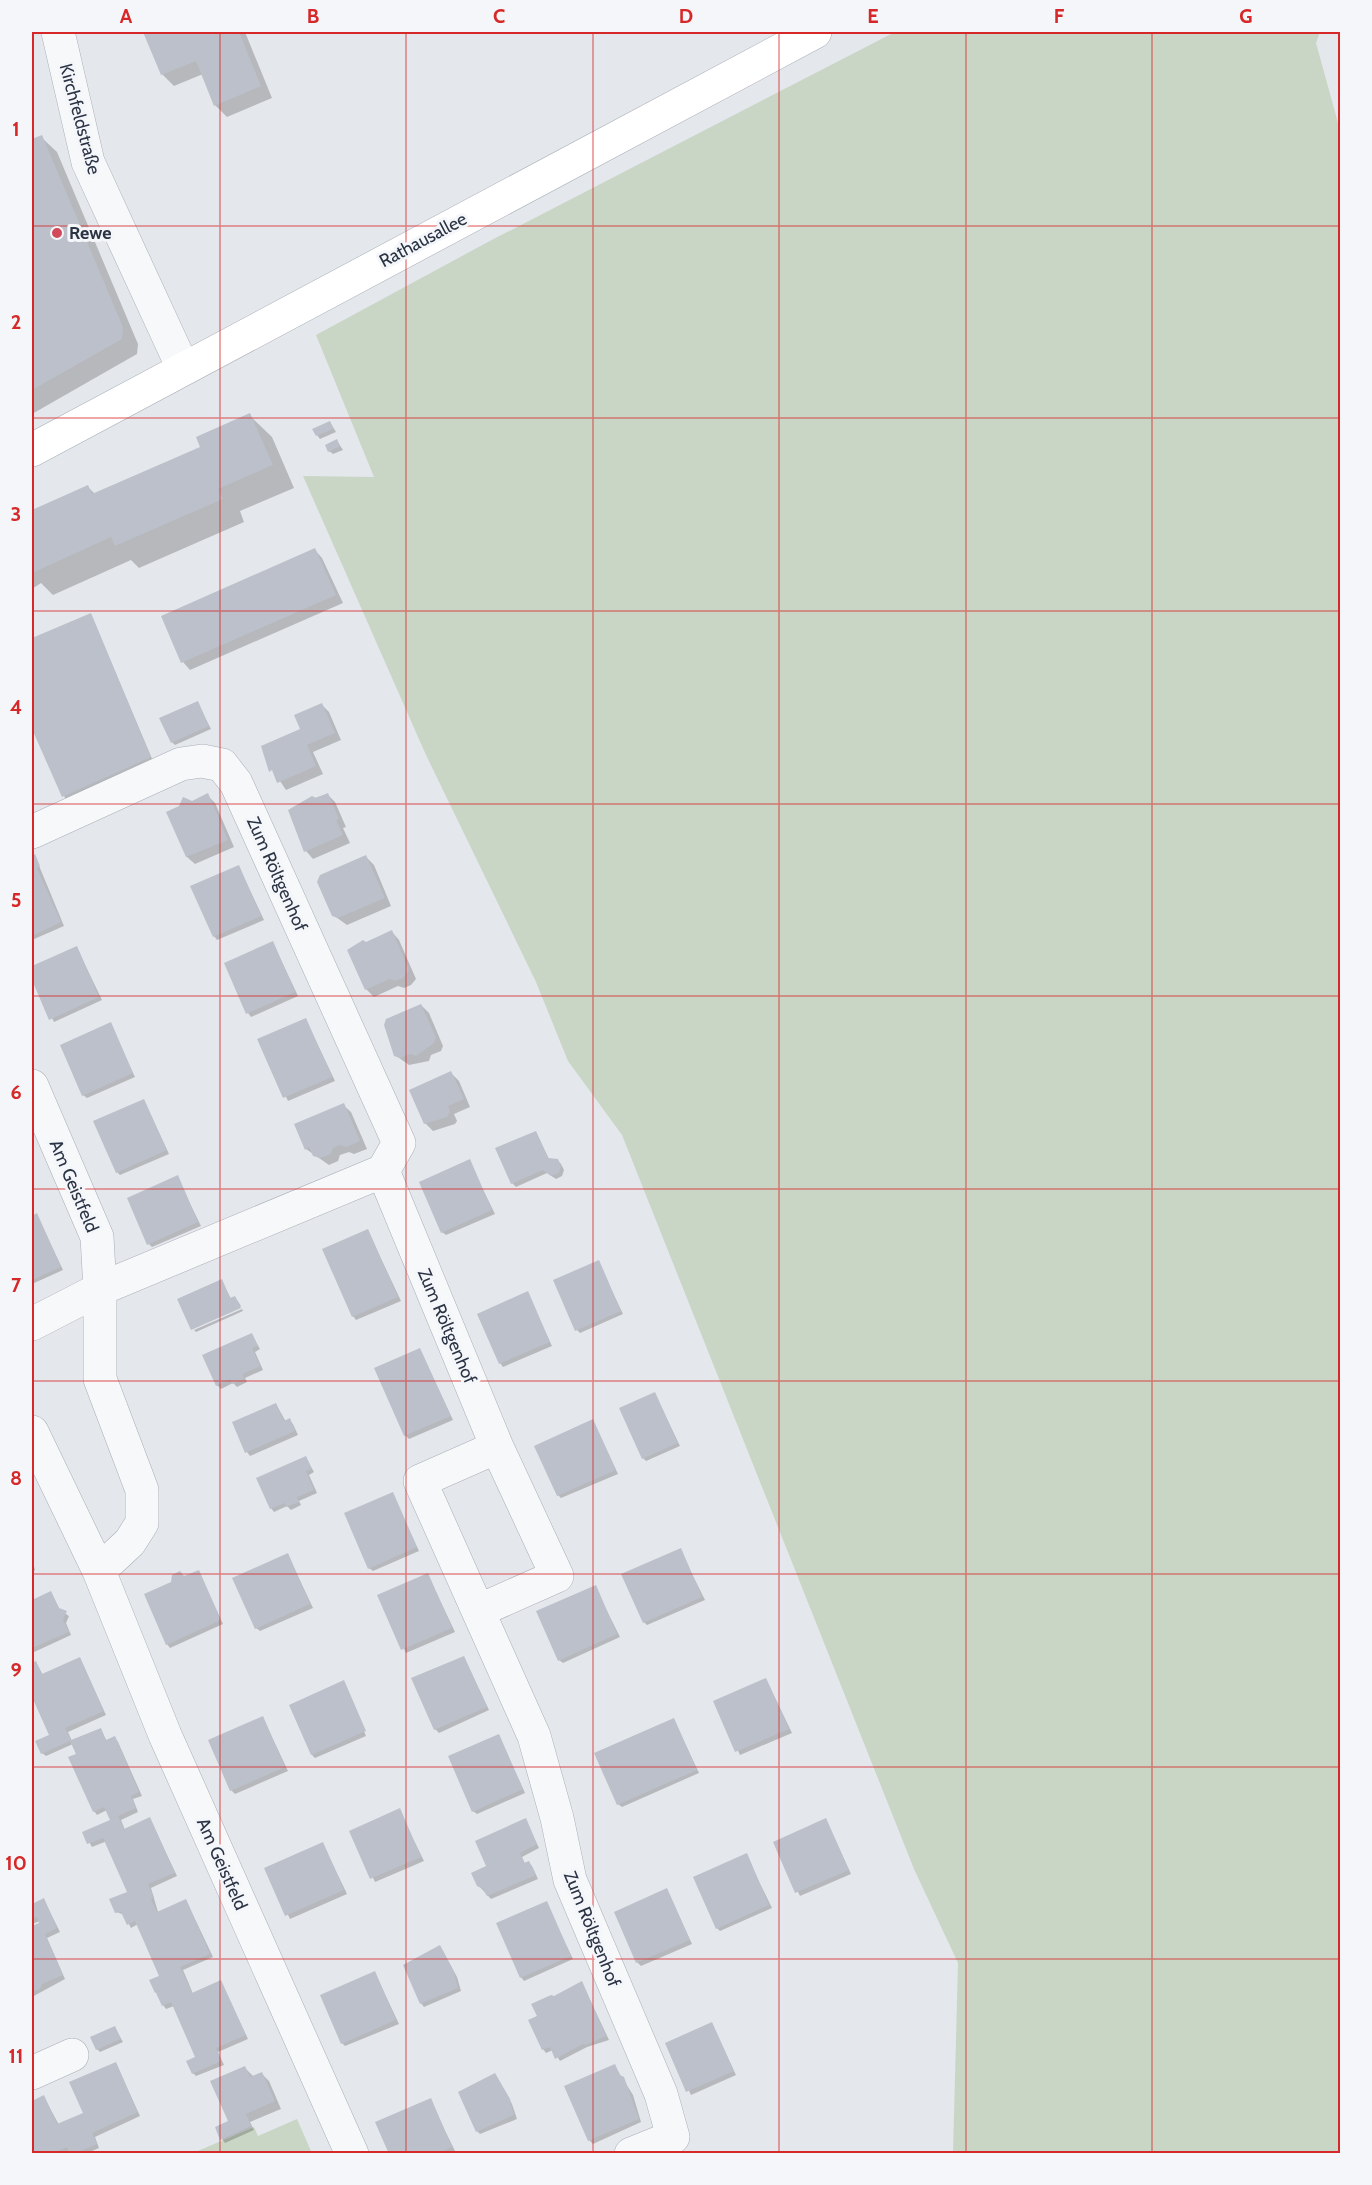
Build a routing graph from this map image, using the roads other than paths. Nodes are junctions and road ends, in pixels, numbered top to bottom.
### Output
1 (58, 32) edge
2 (815, 32) edge
3 (183, 368) junction
4 (32, 450) edge
5 (32, 832) edge
6 (32, 1086) edge
7 (383, 1171) junction
8 (100, 1289) junction
9 (32, 1324) edge
10 (32, 1432) edge
11 (497, 1447) junction
12 (99, 1571) junction
13 (478, 1611) junction
14 (72, 2055) dead end
15 (32, 2073) edge
16 (352, 2154) edge
17 (631, 2154) edge

1 - 3 street, Kirchfeldstraße
2 - 3 main road, Rathausallee
3 - 4 main road, Rathausallee
5 - 7 street, Zum Röltgenhof
6 - 8 street, Am Geistfeld
7 - 8 street
7 - 11 street, Zum Röltgenhof
8 - 9 street
8 - 12 street, Am Geistfeld
10 - 12 street, Am Geistfeld
11 - 13 street, Zum Röltgenhof
11 - 13 street, Zum Röltgenhof
12 - 16 street, Am Geistfeld
13 - 17 street, Zum Röltgenhof
14 - 15 street

